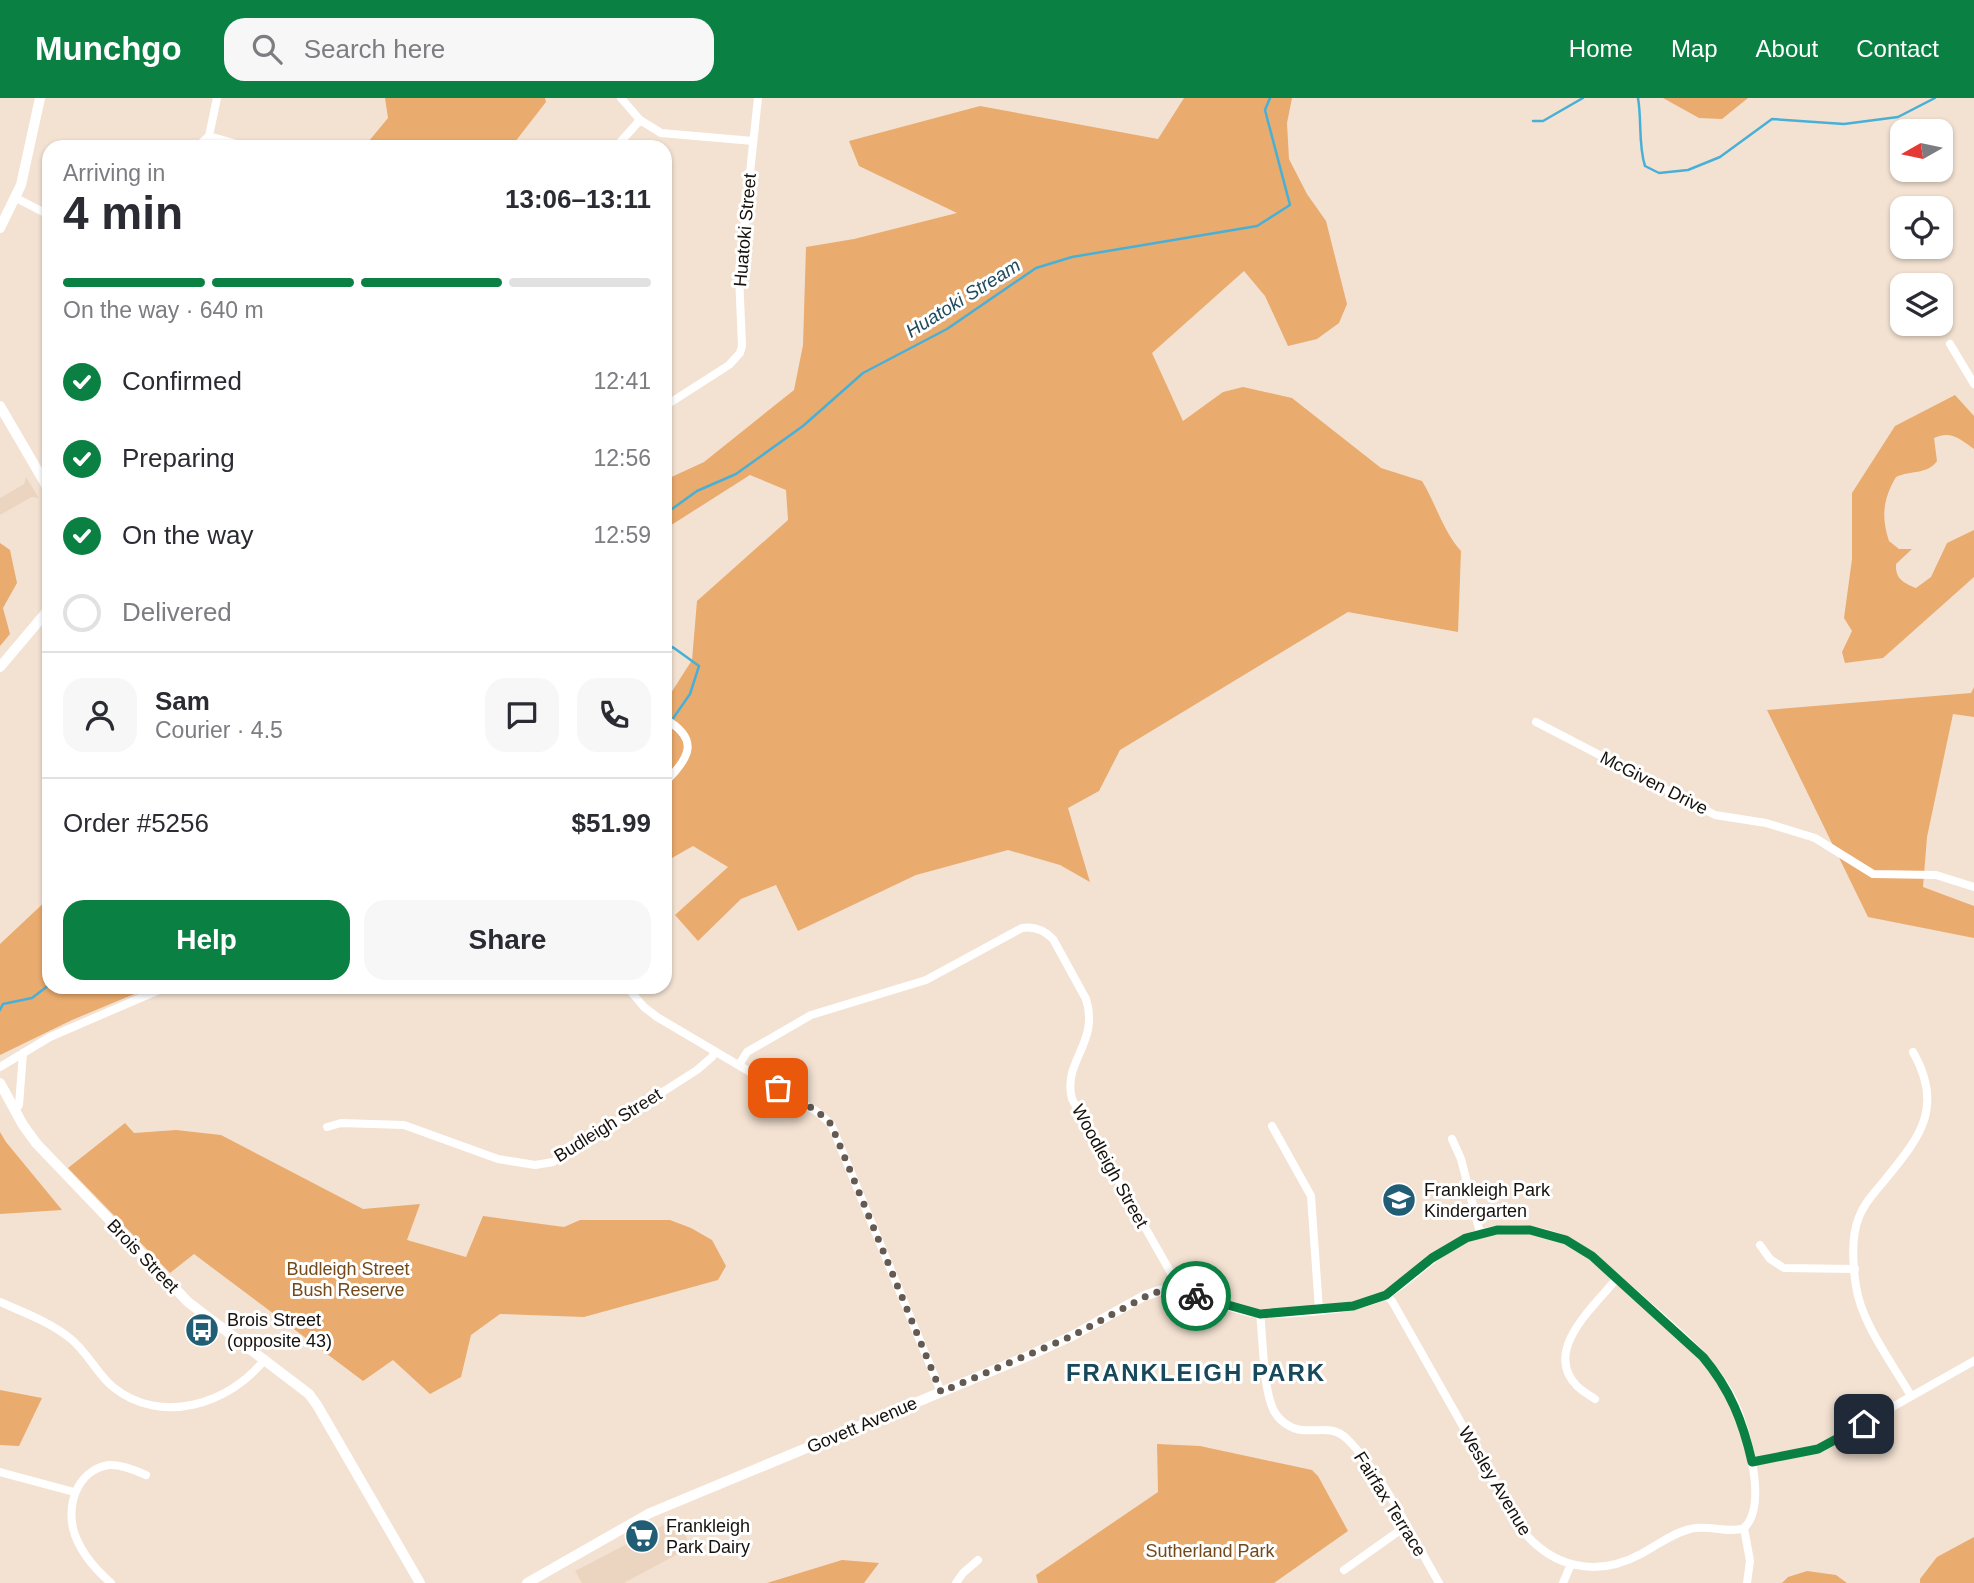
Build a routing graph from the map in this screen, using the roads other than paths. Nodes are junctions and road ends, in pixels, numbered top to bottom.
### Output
1 (40, 98) edge
2 (217, 98) edge
3 (621, 98) edge
4 (758, 98) edge
5 (640, 120) junction
6 (209, 136) junction
7 (205, 140) edge
8 (223, 140) edge
9 (623, 140) edge
10 (753, 141) junction
11 (16, 198) junction
12 (42, 211) edge
13 (0, 228) edge
14 (1950, 344) dead end
15 (1974, 384) edge
16 (672, 402) edge
17 (0, 406) edge
18 (42, 469) edge
19 (42, 617) edge
20 (0, 667) edge
21 (1536, 722) dead end
22 (672, 723) edge
23 (672, 775) edge
24 (1974, 887) edge
25 (150, 994) edge
26 (633, 994) edge
27 (715, 1051) junction
28 (1913, 1052) dead end
29 (23, 1053) junction
30 (739, 1065) junction
31 (0, 1067) edge
32 (0, 1083) edge
33 (16, 1109) junction
34 (1272, 1126) dead end
35 (327, 1127) dead end
36 (1452, 1139) dead end
37 (1480, 1233) junction
38 (1760, 1245) dead end
39 (1855, 1269) junction
40 (1617, 1278) junction
41 (1171, 1290) junction
42 (1386, 1295) junction
43 (0, 1302) edge
44 (1319, 1310) junction
45 (1260, 1314) junction
46 (265, 1359) junction
47 (1974, 1361) edge
48 (941, 1392) junction
49 (1911, 1396) junction
50 (1595, 1399) dead end
51 (1752, 1462) junction
52 (0, 1472) edge
53 (146, 1475) dead end
54 (74, 1492) junction
55 (1406, 1526) junction
56 (1744, 1528) junction
57 (978, 1560) dead end
58 (1571, 1564) junction
59 (1344, 1570) dead end
60 (111, 1583) edge
61 (420, 1583) edge
62 (527, 1583) edge
63 (956, 1583) edge
64 (1439, 1583) edge
65 (1563, 1583) edge
66 (1747, 1583) edge

1 - 11 main road
2 - 6 street
3 - 5 street
4 - 10 street, Huatoki Street
5 - 9 street
5 - 10 street
6 - 7 street
6 - 8 street
10 - 16 street, Huatoki Street
11 - 12 street
11 - 13 main road
14 - 15 street
17 - 18 main road
19 - 20 main road
21 - 24 street, McGiven Drive
22 - 23 street
25 - 29 street
26 - 27 street
27 - 30 street
27 - 35 street, Budleigh Street
28 - 39 street
29 - 31 street
29 - 33 street
30 - 41 street, Woodleigh Street
30 - 48 street
32 - 33 main road, Brois Street
33 - 46 main road, Brois Street
34 - 44 street
36 - 37 street
37 - 40 street
37 - 42 street
38 - 39 street
39 - 49 street
40 - 50 street
40 - 51 street
41 - 45 street
41 - 48 street, Govett Avenue
42 - 44 street
42 - 58 street, Wesley Avenue
43 - 46 street
44 - 45 street
45 - 55 street, Fairfax Terrace
46 - 61 main road, Brois Street
47 - 49 street
48 - 62 street, Govett Avenue
49 - 51 street
51 - 56 street
52 - 54 street
53 - 54 street
54 - 60 street
55 - 59 street
55 - 64 street, Fairfax Terrace
56 - 58 street, Wesley Avenue
56 - 66 street
57 - 63 street
58 - 65 street

